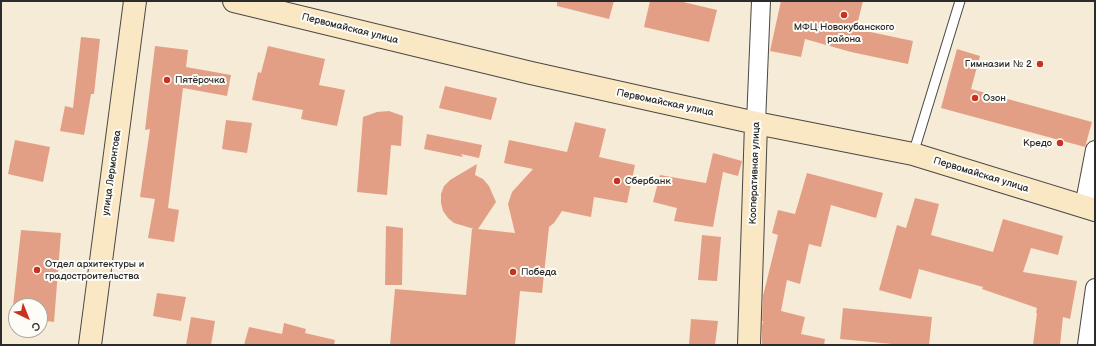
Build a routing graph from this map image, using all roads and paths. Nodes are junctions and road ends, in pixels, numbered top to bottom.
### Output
1 (135, 1) edge
2 (234, 1) edge
3 (761, 1) edge
4 (960, 1) edge
5 (756, 123) junction
6 (1095, 150) edge
7 (913, 154) junction
8 (1089, 209) edge
9 (1095, 288) edge
10 (90, 345) edge
11 (749, 345) edge
12 (1086, 345) edge

1 - 10 main road, улица Лермонтова
2 - 5 main road, Первомайская улица
3 - 5 street, Кооперативная улица
4 - 7 lane
5 - 7 main road, Первомайская улица
5 - 11 main road, Кооперативная улица
6 - 8 street
7 - 8 main road, Первомайская улица
9 - 12 street

